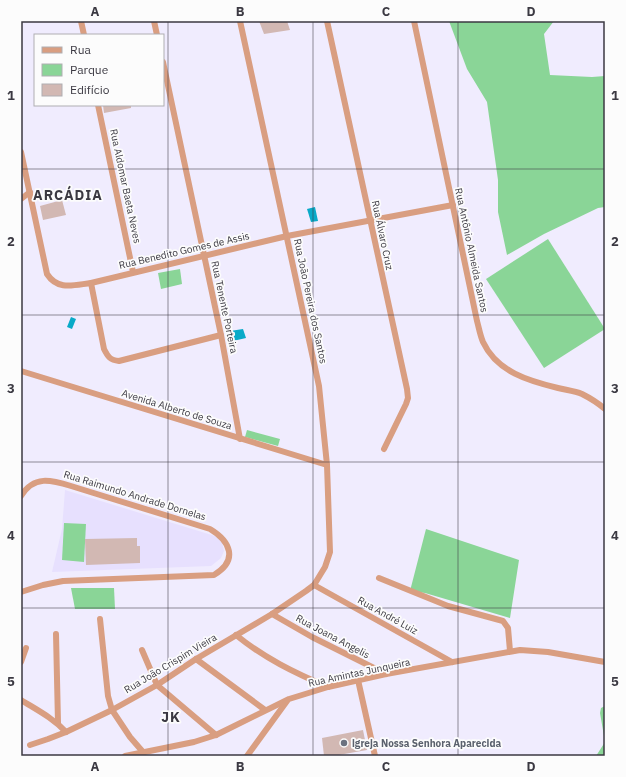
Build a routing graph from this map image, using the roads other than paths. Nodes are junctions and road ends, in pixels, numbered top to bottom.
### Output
1 (81, 21) edge
2 (154, 21) edge
3 (240, 21) edge
4 (327, 21) edge
5 (414, 21) edge
6 (84, 34) edge
7 (157, 34) edge
8 (164, 67) edge
9 (98, 106) edge
10 (21, 152) edge
11 (23, 169) edge
12 (30, 192) junction
13 (21, 199) edge
14 (453, 205) junction
15 (370, 220) junction
16 (287, 236) junction
17 (204, 256) junction
18 (133, 272) junction
19 (91, 283) junction
20 (221, 335) junction
21 (21, 371) edge
22 (605, 409) edge
23 (240, 439) junction
24 (384, 449) dead end
25 (327, 466) junction
26 (21, 496) edge
27 (380, 578) dead end
28 (314, 585) junction
29 (21, 592) edge
30 (272, 614) junction
31 (100, 619) dead end
32 (56, 634) dead end
33 (236, 636) junction
34 (26, 648) dead end
35 (142, 650) dead end
36 (510, 652) junction
37 (196, 659) junction
38 (21, 662) edge
39 (452, 662) junction
40 (605, 662) edge
41 (386, 674) junction
42 (358, 680) junction
43 (157, 685) junction
44 (328, 687) junction
45 (289, 698) junction
46 (21, 700) edge
47 (112, 710) junction
48 (264, 710) junction
49 (58, 723) junction
50 (66, 732) junction
51 (216, 735) junction
52 (30, 745) dead end
53 (143, 752) junction
54 (125, 756) edge
55 (247, 756) edge
56 (375, 756) edge

1 - 6 street
2 - 7 street
3 - 16 street, Rua João Pereira dos Santos
4 - 15 street, Rua Álvaro Cruz
5 - 14 street, Rua Antônio Almeida Santos
8 - 17 street, Rua Tenente Porteira
9 - 18 street, Rua Aldomar Baeta Neves
10 - 11 street, Rua Benedito Gomes de Assis
11 - 12 street, Rua Benedito Gomes de Assis
12 - 13 street
12 - 19 street, Rua Benedito Gomes de Assis
14 - 15 street, Rua Benedito Gomes de Assis
14 - 22 street, Rua Antônio Almeida Santos
15 - 16 street, Rua Benedito Gomes de Assis
15 - 24 street, Rua Álvaro Cruz
16 - 17 street, Rua Benedito Gomes de Assis
16 - 25 street, Rua João Pereira dos Santos
17 - 18 street, Rua Benedito Gomes de Assis
17 - 20 street, Rua Tenente Porteira
18 - 19 street, Rua Benedito Gomes de Assis
19 - 20 street
20 - 23 street, Rua Tenente Porteira
21 - 23 street, Avenida Alberto de Souza
23 - 25 street, Avenida Alberto de Souza
25 - 28 street, Rua João Pereira dos Santos
26 - 29 street, Rua Raimundo Andrade Dornelas
27 - 36 street
28 - 30 street, Rua João Crispim Vieira
28 - 39 street, Rua André Luiz
30 - 33 street, Rua João Crispim Vieira
30 - 41 street, Rua Joana Angelis
31 - 47 street
32 - 49 street
33 - 37 street, Rua João Crispim Vieira
33 - 44 street
34 - 38 street
35 - 43 street
36 - 39 street, Rua Amintas Junqueira
36 - 40 street, Rua Amintas Junqueira
37 - 43 street, Rua João Crispim Vieira
37 - 48 street
39 - 41 street, Rua Amintas Junqueira
41 - 42 street, Rua Amintas Junqueira
42 - 44 street, Rua Amintas Junqueira
42 - 56 street
43 - 47 street, Rua João Crispim Vieira
43 - 51 street
44 - 45 street, Rua Amintas Junqueira
45 - 48 street, Rua Amintas Junqueira
45 - 55 street
46 - 49 street
47 - 50 street, Rua João Crispim Vieira
47 - 53 street
48 - 51 street, Rua Amintas Junqueira
49 - 50 street
50 - 52 street, Rua João Crispim Vieira
51 - 53 street, Rua Amintas Junqueira
53 - 54 street, Rua Amintas Junqueira

